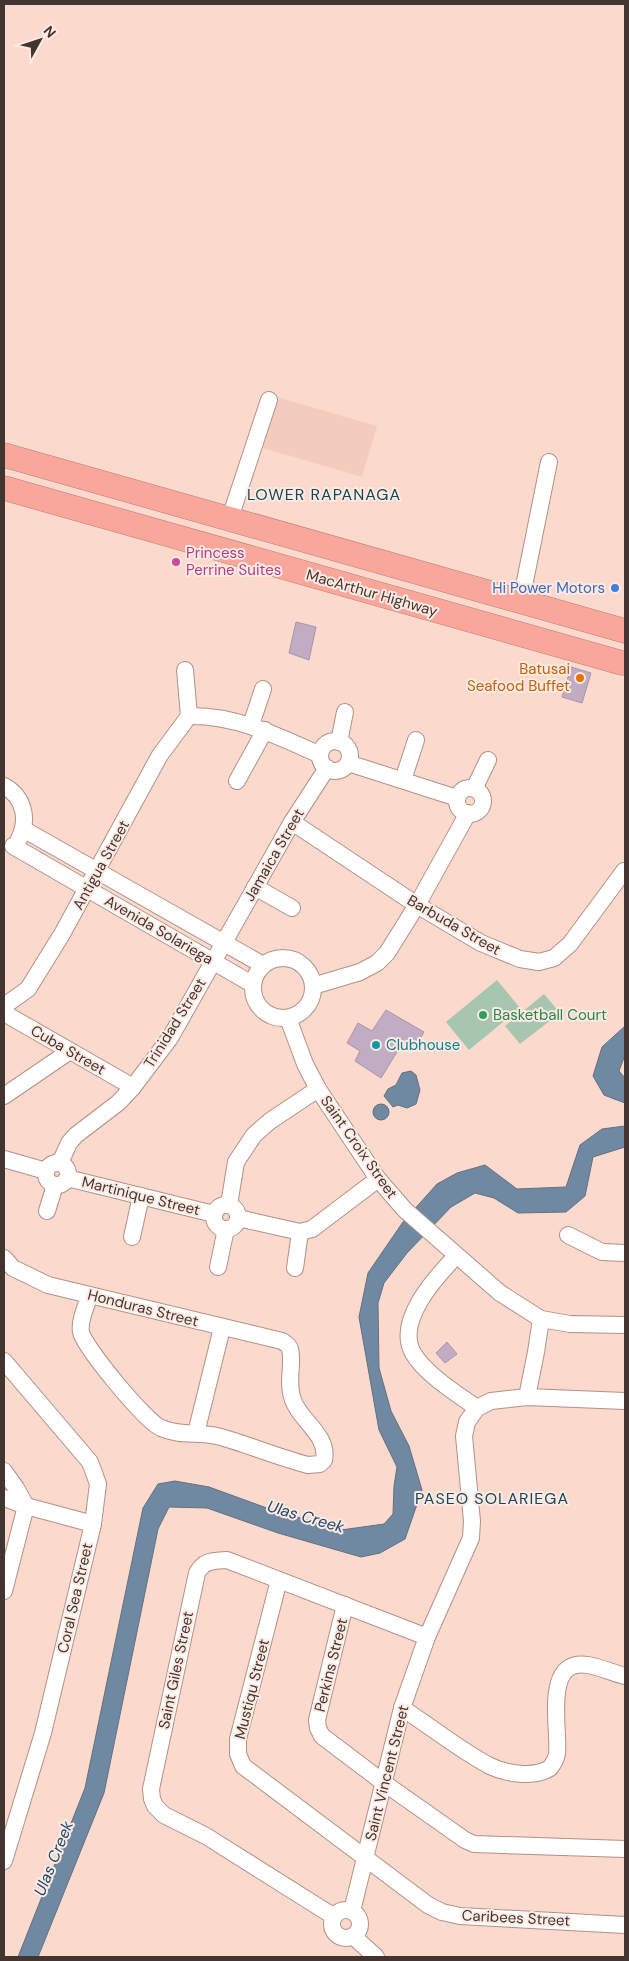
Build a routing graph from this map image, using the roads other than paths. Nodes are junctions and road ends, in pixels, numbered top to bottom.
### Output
1 (269, 400) dead end
2 (4, 455) edge
3 (549, 462) dead end
4 (4, 488) edge
5 (230, 518) junction
6 (521, 601) junction
7 (625, 631) edge
8 (625, 663) edge
9 (185, 670) dead end
10 (263, 689) dead end
11 (345, 712) dead end
12 (189, 716) junction
13 (258, 728) junction
14 (416, 740) dead end
15 (339, 742) junction
16 (488, 760) dead end
17 (323, 761) junction
18 (348, 762) junction
19 (403, 780) junction
20 (238, 781) dead end
21 (4, 786) edge
22 (474, 788) junction
23 (457, 798) junction
24 (468, 813) junction
25 (292, 822) junction
26 (23, 829) junction
27 (8, 849) edge
28 (97, 871) junction
29 (624, 871) dead end
30 (255, 887) junction
31 (88, 889) junction
32 (417, 905) junction
33 (292, 908) dead end
34 (223, 943) junction
35 (213, 961) junction
36 (263, 965) junction
37 (252, 984) junction
38 (313, 986) junction
39 (4, 1006) edge
40 (4, 1013) edge
41 (288, 1018) junction
42 (70, 1051) junction
43 (133, 1087) junction
44 (318, 1090) junction
45 (4, 1096) edge
46 (4, 1159) edge
47 (53, 1167) junction
48 (378, 1179) junction
49 (61, 1182) junction
50 (141, 1196) junction
51 (47, 1211) dead end
52 (231, 1218) junction
53 (300, 1232) junction
54 (568, 1235) dead end
55 (132, 1237) dead end
56 (625, 1253) edge
57 (456, 1256) junction
58 (4, 1258) edge
59 (218, 1267) dead end
60 (295, 1268) dead end
61 (90, 1295) junction
62 (541, 1319) junction
63 (625, 1325) edge
64 (222, 1328) junction
65 (4, 1361) edge
66 (527, 1397) junction
67 (625, 1400) edge
68 (477, 1408) junction
69 (196, 1433) junction
70 (4, 1471) edge
71 (4, 1498) edge
72 (26, 1506) junction
73 (93, 1524) junction
74 (7, 1566) edge
75 (279, 1580) junction
76 (4, 1591) edge
77 (346, 1605) junction
78 (427, 1637) junction
79 (625, 1676) edge
80 (402, 1708) junction
81 (384, 1783) junction
82 (625, 1849) edge
83 (366, 1857) junction
84 (4, 1861) edge
85 (352, 1911) junction
86 (333, 1916) junction
87 (625, 1925) edge
88 (353, 1936) junction
89 (376, 1957) edge

1 - 5 street
2 - 5 highway
3 - 6 street
4 - 8 highway, MacArthur Highway
5 - 6 highway
6 - 7 highway
9 - 12 street
10 - 13 street
11 - 15 street
12 - 13 street
12 - 28 street, Antigua Street
13 - 17 street
13 - 20 street
14 - 19 street
15 - 17 street
15 - 18 street
16 - 22 street
17 - 18 street
17 - 25 street, Jamaica Street
18 - 19 street
19 - 23 street
21 - 26 street
22 - 23 street
22 - 24 street
23 - 24 street
24 - 32 street
25 - 30 street, Jamaica Street
25 - 32 street, Barbuda Street
26 - 27 street
26 - 28 street, Avenida Solariega
27 - 31 street, Avenida Solariega
28 - 31 street, Antigua Street
28 - 34 street, Avenida Solariega
29 - 32 street, Barbuda Street
30 - 33 street
30 - 34 street, Jamaica Street
31 - 35 street, Avenida Solariega
31 - 39 street, Antigua Street
32 - 38 street
34 - 35 street, Trinidad Street
34 - 36 street, Avenida Solariega
35 - 37 street, Avenida Solariega
35 - 43 street, Trinidad Street
36 - 37 street
36 - 38 street
37 - 41 street
38 - 41 street
40 - 42 street, Cuba Street
41 - 44 street, Saint Croix Street
42 - 43 street, Cuba Street
42 - 45 street
43 - 47 street, Trinidad Street
44 - 48 street, Saint Croix Street
44 - 52 street
46 - 47 street
47 - 49 street
48 - 53 street
48 - 57 street, Saint Croix Street
49 - 50 street, Martinique Street
49 - 51 street
50 - 52 street, Martinique Street
50 - 55 street
52 - 53 street
52 - 59 street
53 - 60 street
54 - 56 street
57 - 62 street
57 - 68 street
58 - 61 street, Honduras Street
61 - 64 street, Honduras Street
61 - 69 street
62 - 63 street
62 - 66 street
64 - 69 street
64 - 69 street, Honduras Street
65 - 73 street, Coral Sea Street
66 - 67 street
66 - 68 street
68 - 78 street, Saint Vincent Street
70 - 72 street
71 - 72 street
72 - 73 street
72 - 74 street
73 - 84 street, Coral Sea Street
74 - 76 street
75 - 77 street, Saint Giles Street
75 - 83 street, Mustiqu Street
75 - 86 street, Saint Giles Street
77 - 78 street, Saint Giles Street
77 - 81 street, Perkins Street
78 - 80 street, Saint Vincent Street
79 - 80 street
80 - 81 street, Saint Vincent Street
81 - 82 street
81 - 83 street, Saint Vincent Street
83 - 85 street, Saint Vincent Street
83 - 87 street, Caribees Street
85 - 86 street
85 - 88 street
86 - 88 street
88 - 89 street

